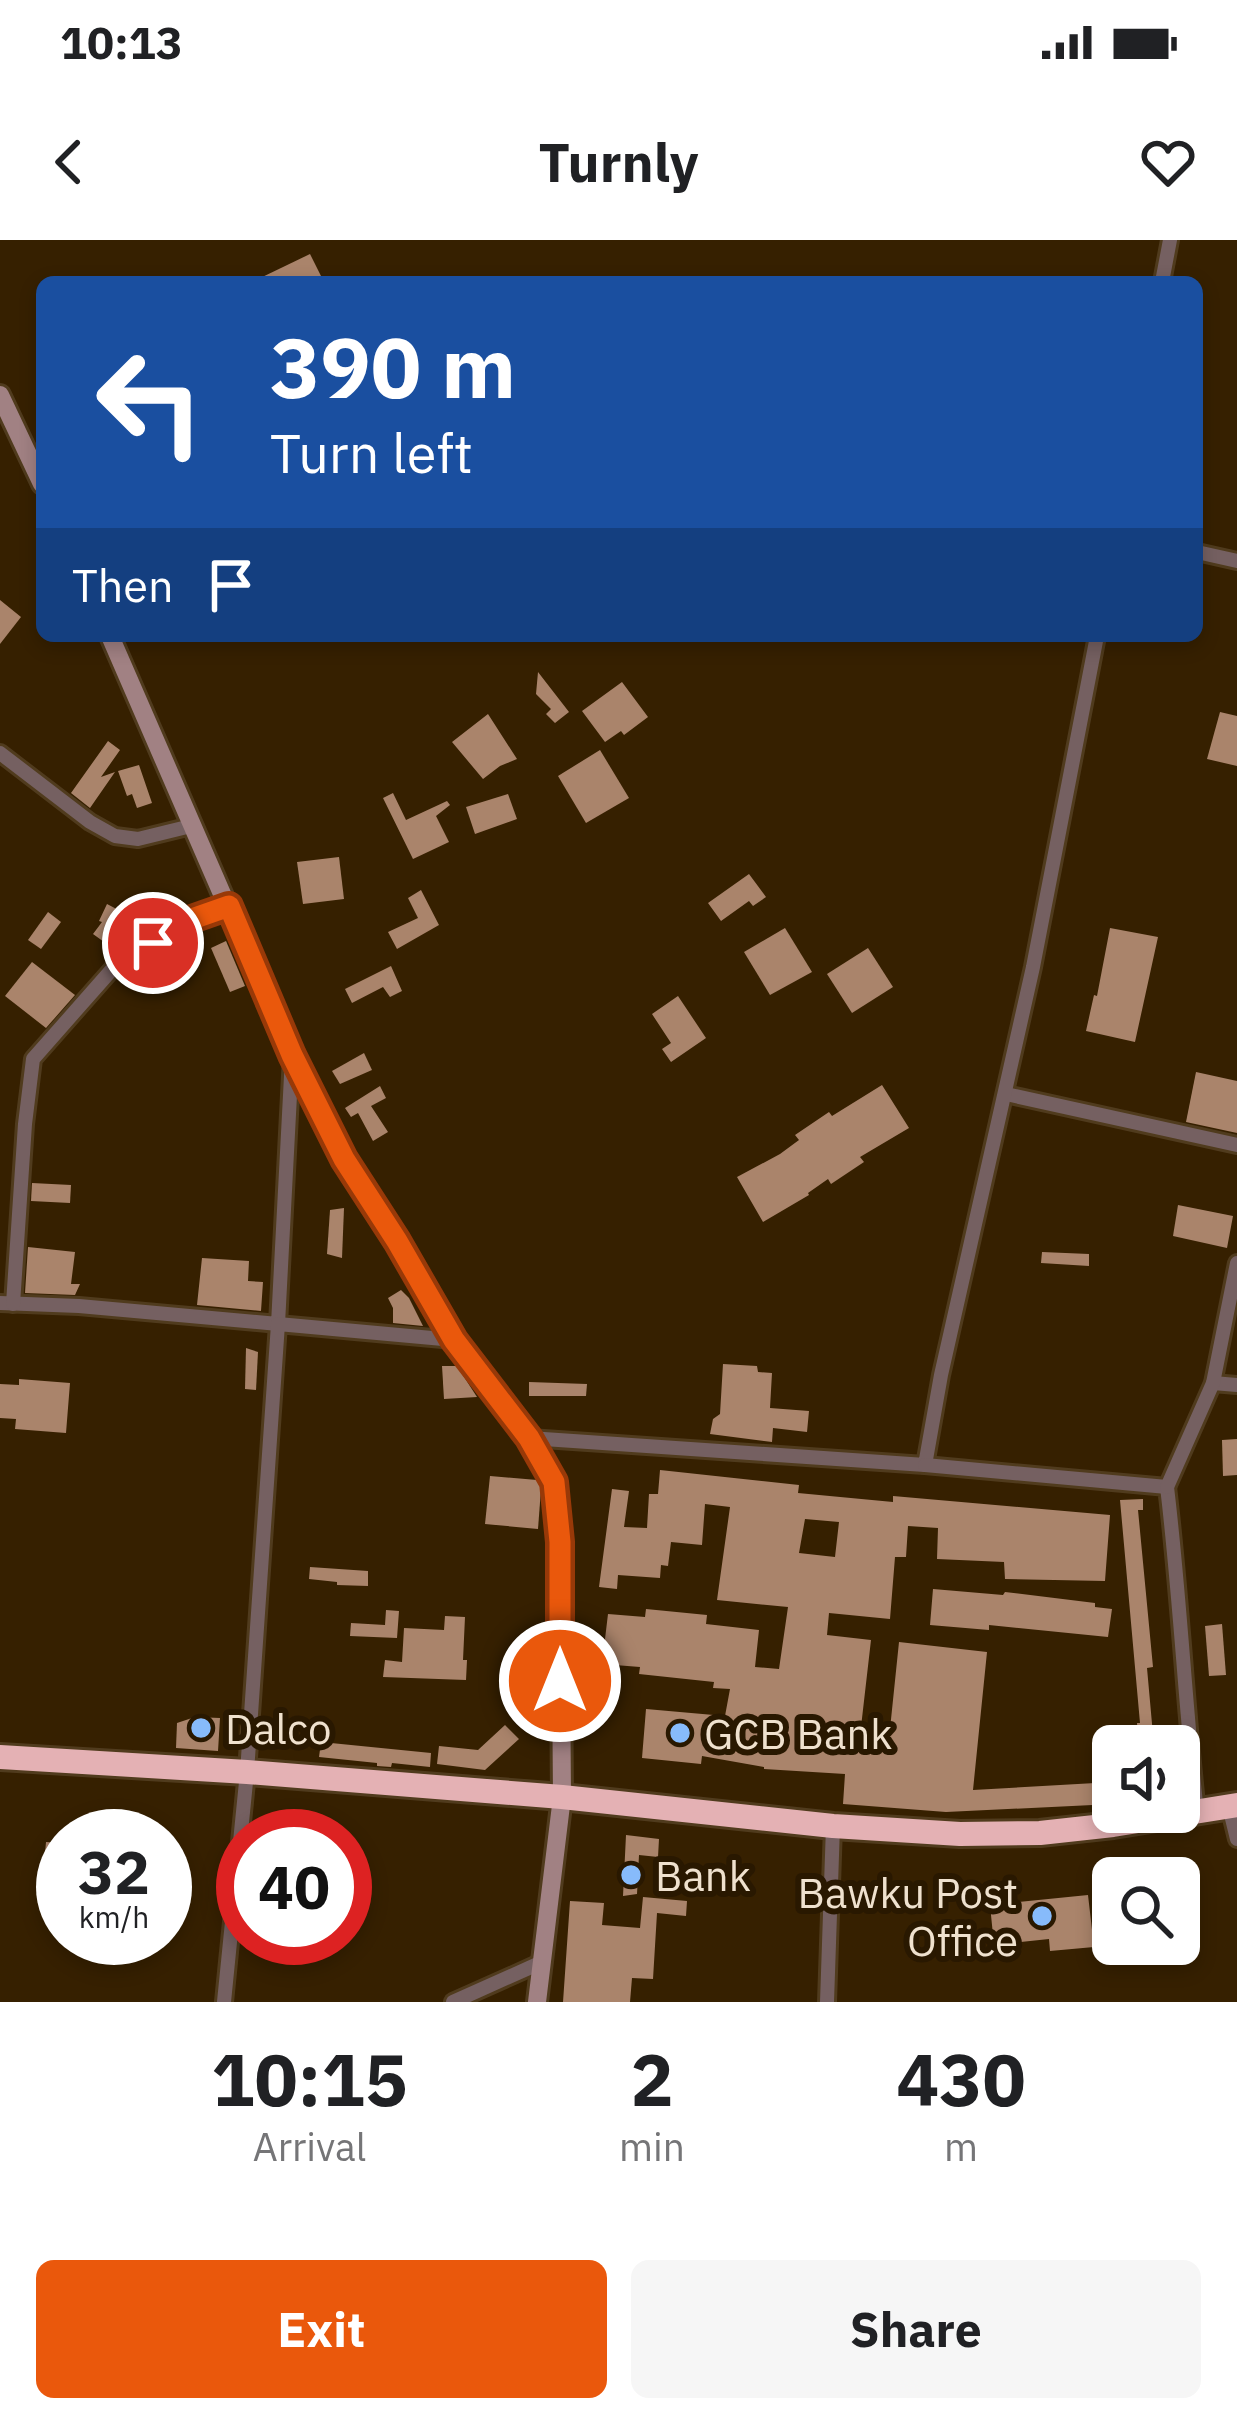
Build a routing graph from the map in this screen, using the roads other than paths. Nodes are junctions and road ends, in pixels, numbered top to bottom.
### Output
1 (1170, 240) edge
2 (1163, 276) edge
3 (0, 395) edge
4 (36, 471) edge
5 (1203, 552) edge
6 (1237, 561) edge
7 (113, 642) edge
8 (1096, 642) edge
9 (0, 753) edge
10 (190, 826) junction
11 (229, 906) junction
12 (292, 1055) junction
13 (1006, 1094) junction
14 (1237, 1144) edge
15 (1237, 1263) edge
16 (6, 1304) edge
17 (278, 1324) junction
18 (454, 1340) junction
19 (1213, 1383) junction
20 (1237, 1385) edge
21 (529, 1438) junction
22 (925, 1465) junction
23 (1167, 1487) junction
24 (1188, 1725) edge
25 (0, 1757) edge
26 (247, 1772) junction
27 (562, 1797) junction
28 (1233, 1806) edge
29 (1200, 1812) edge
30 (833, 1826) junction
31 (1092, 1826) edge
32 (1237, 1839) edge
33 (540, 1963) junction
34 (224, 2002) edge
35 (453, 2002) edge
36 (537, 2002) edge
37 (827, 2002) edge

1 - 2 street
3 - 4 street
5 - 6 street
7 - 10 street
8 - 13 street
9 - 10 street
10 - 11 street
11 - 12 street
11 - 16 street
12 - 17 street
12 - 18 street
13 - 14 street
13 - 22 street
15 - 19 street
16 - 17 street
17 - 18 street
17 - 26 street
18 - 21 street
19 - 20 street
19 - 23 street
21 - 22 street
21 - 27 street
22 - 23 street
23 - 24 street
25 - 26 highway
26 - 27 highway
26 - 34 street
27 - 30 highway
27 - 33 street
28 - 29 highway
28 - 32 street
30 - 31 highway
30 - 37 street
33 - 35 street
33 - 36 street

